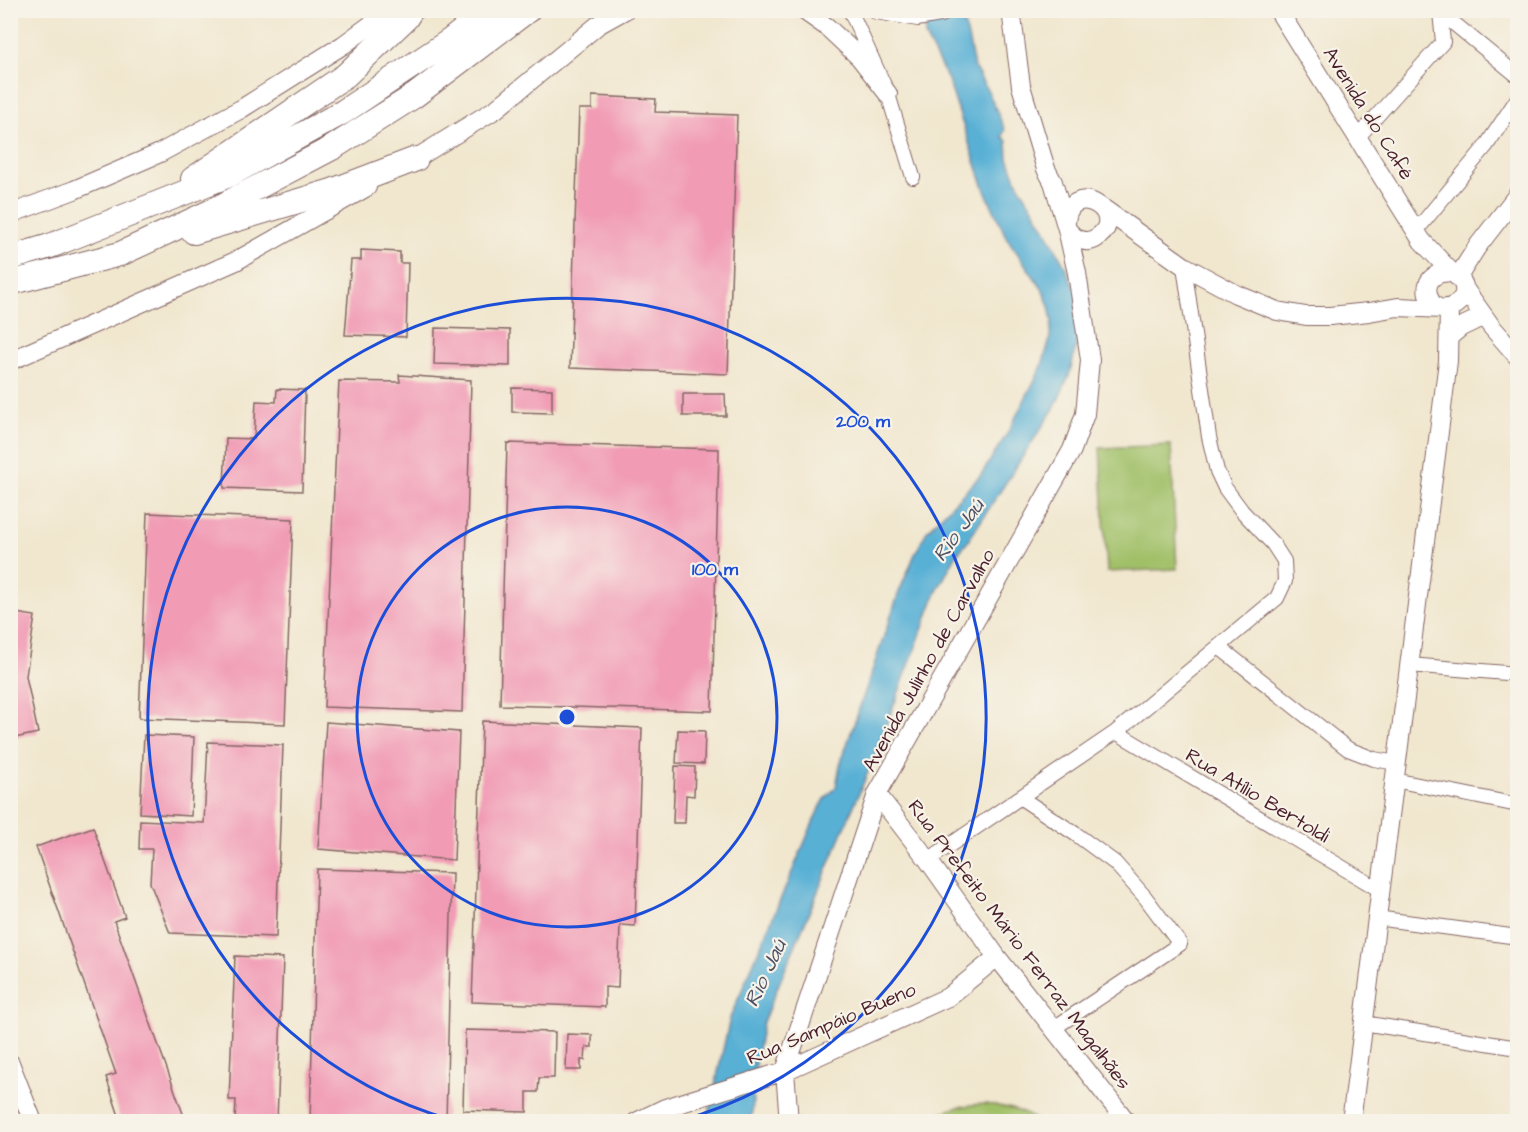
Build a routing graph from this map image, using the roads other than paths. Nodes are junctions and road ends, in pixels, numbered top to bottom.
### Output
1 (391, 10) edge
2 (411, 10) edge
3 (489, 10) edge
4 (528, 10) edge
5 (626, 10) edge
6 (803, 10) edge
7 (850, 10) edge
8 (876, 10) edge
9 (943, 10) edge
10 (1278, 10) edge
11 (1011, 11) edge
12 (1441, 11) edge
13 (1518, 76) edge
14 (888, 94) junction
15 (1518, 98) edge
16 (1358, 137) junction
17 (416, 159) junction
18 (1050, 175) junction
19 (913, 177) dead end
20 (1518, 194) edge
21 (1096, 205) junction
22 (150, 208) junction
23 (10, 214) edge
24 (1067, 226) junction
25 (1419, 236) junction
26 (1099, 237) junction
27 (1145, 238) junction
28 (120, 254) junction
29 (10, 258) edge
30 (1184, 266) junction
31 (1077, 273) junction
32 (10, 283) edge
33 (1430, 283) junction
34 (1454, 293) junction
35 (1398, 307) junction
36 (1485, 322) junction
37 (1449, 337) junction
38 (1518, 357) edge
39 (10, 361) edge
40 (1219, 647) junction
41 (1408, 665) junction
42 (1518, 674) edge
43 (1116, 732) junction
44 (1395, 771) junction
45 (877, 794) junction
46 (1021, 798) junction
47 (1518, 805) edge
48 (928, 860) junction
49 (1380, 890) junction
50 (1376, 918) junction
51 (1518, 937) edge
52 (997, 957) junction
53 (1363, 1023) junction
54 (1054, 1028) junction
55 (1518, 1048) edge
56 (10, 1063) edge
57 (785, 1071) junction
58 (33, 1122) edge
59 (636, 1122) edge
60 (789, 1122) edge
61 (1127, 1122) edge
62 (1350, 1122) edge

1 - 23 street
2 - 22 highway
3 - 22 highway
4 - 28 highway
5 - 17 street
6 - 14 street
7 - 14 street
8 - 9 street
10 - 16 street, Avenida do Café
11 - 18 street, Avenida Julinho de Carvalho
12 - 13 street
12 - 16 street
14 - 19 street
15 - 25 street
16 - 25 street, Avenida do Café
17 - 28 highway
17 - 39 street
18 - 21 street
18 - 24 street, Avenida Julinho de Carvalho
20 - 34 street
21 - 24 street
21 - 26 street
21 - 27 street
22 - 29 highway
24 - 26 street
24 - 31 street, Avenida Julinho de Carvalho
25 - 33 street, Avenida do Café
25 - 34 street, Avenida do Café
26 - 27 street
26 - 31 street
27 - 30 street
28 - 32 highway
30 - 35 street
30 - 40 street
31 - 45 street, Avenida Julinho de Carvalho
33 - 34 street
33 - 34 street
33 - 35 street
34 - 35 street
34 - 36 street, Avenida do Café
34 - 37 street
36 - 37 street
36 - 38 street, Avenida do Café
37 - 41 street
40 - 43 street
40 - 44 street
41 - 42 street
41 - 44 street
43 - 46 street
43 - 49 street, Rua Atílio Bertoldi
44 - 47 street
44 - 49 street
45 - 48 street, Rua Prefeito Mário Ferraz Magalhães
45 - 57 street, Avenida Julinho de Carvalho
46 - 48 street
46 - 54 street
48 - 52 street, Rua Prefeito Mário Ferraz Magalhães
49 - 50 street
50 - 51 street
50 - 53 street
52 - 54 street, Rua Prefeito Mário Ferraz Magalhães
52 - 57 street, Rua Sampáio Bueno
53 - 55 street
53 - 62 street
54 - 61 street, Rua Prefeito Mário Ferraz Magalhães
56 - 58 street
57 - 59 street, Rua Sampáio Bueno
57 - 60 street

